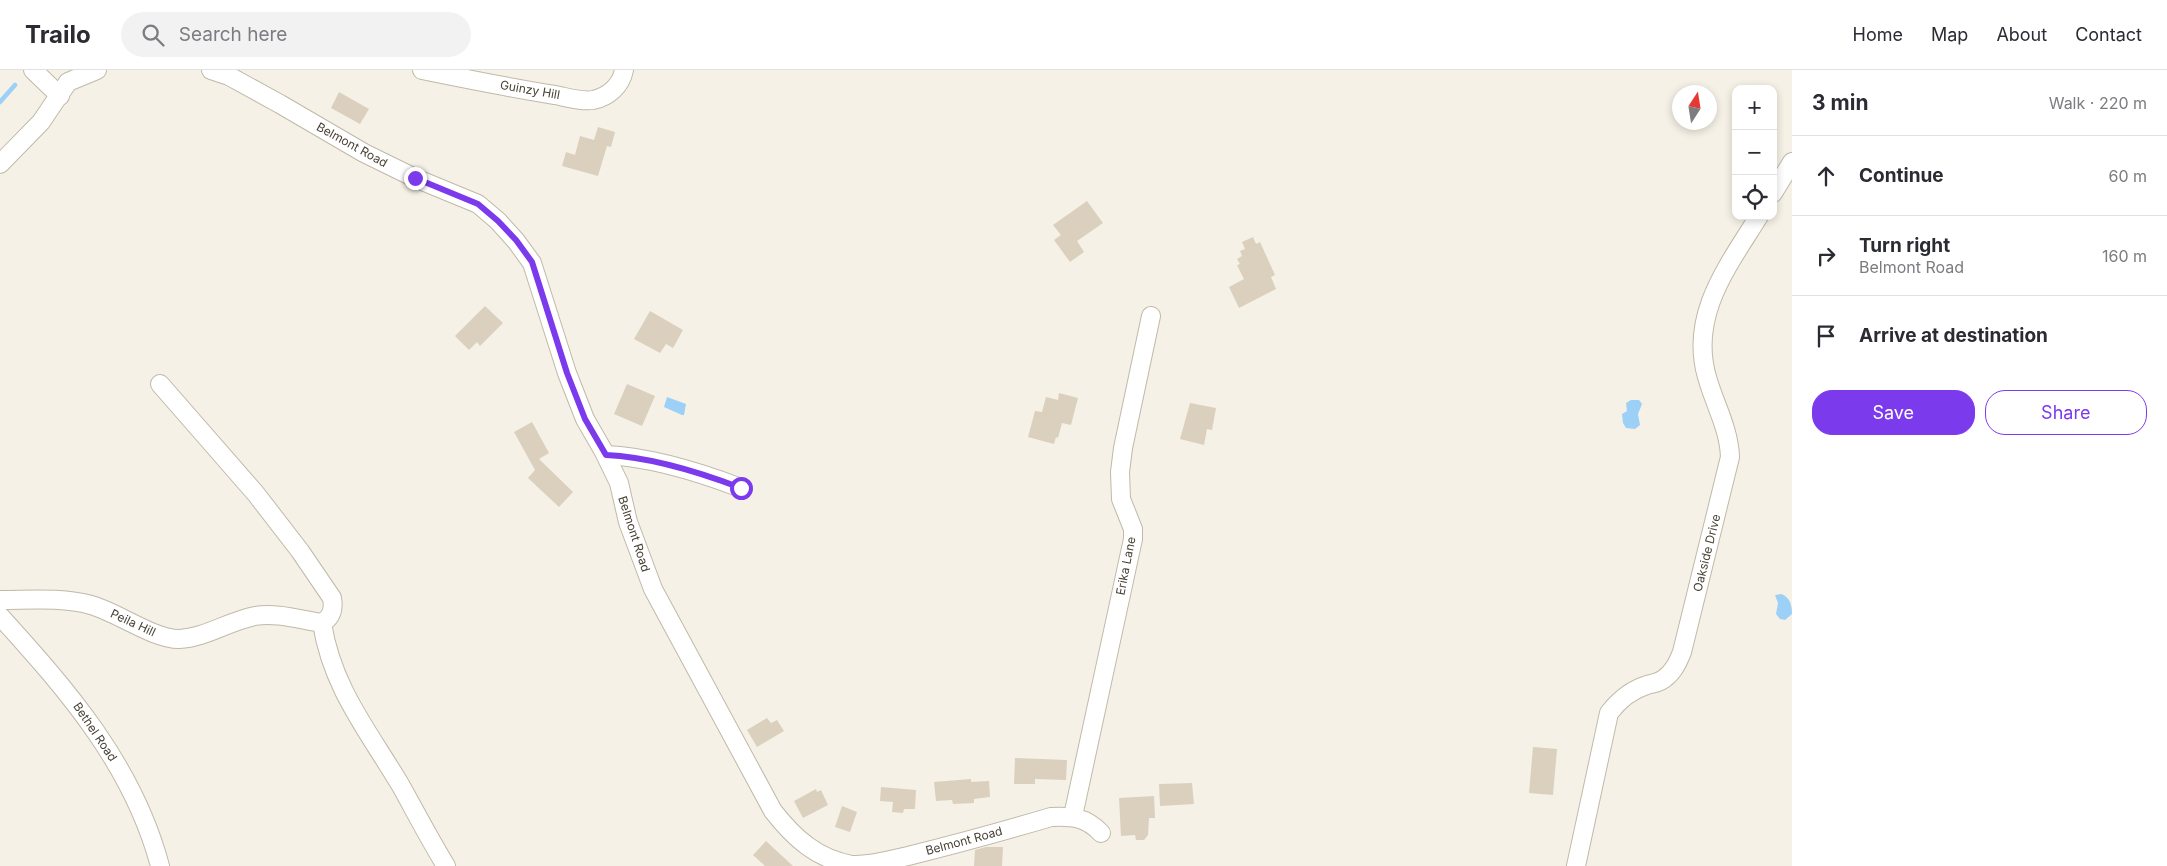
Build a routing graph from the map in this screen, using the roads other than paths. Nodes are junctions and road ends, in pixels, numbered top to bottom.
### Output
1 (33, 70) edge
2 (97, 70) edge
3 (211, 70) edge
4 (422, 70) edge
5 (624, 70) edge
6 (60, 96) junction
7 (1792, 162) edge
8 (0, 164) edge
9 (1777, 186) edge
10 (1757, 220) edge
11 (1151, 316) dead end
12 (160, 384) dead end
13 (606, 455) junction
14 (741, 488) dead end
15 (0, 600) edge
16 (0, 616) edge
17 (322, 623) junction
18 (1073, 816) junction
19 (1101, 833) dead end
20 (160, 866) edge
21 (446, 866) edge
22 (1576, 866) edge

1 - 6 street
2 - 6 street
3 - 13 street, Belmont Road
4 - 5 street, Guinzy Hill
6 - 8 street
7 - 9 street
10 - 22 street, Oakside Drive
11 - 18 street, Erika Lane
12 - 17 street
13 - 14 street
13 - 18 street, Belmont Road
15 - 17 street, Peila Hill
16 - 20 street, Bethel Road
17 - 21 street
18 - 19 street

